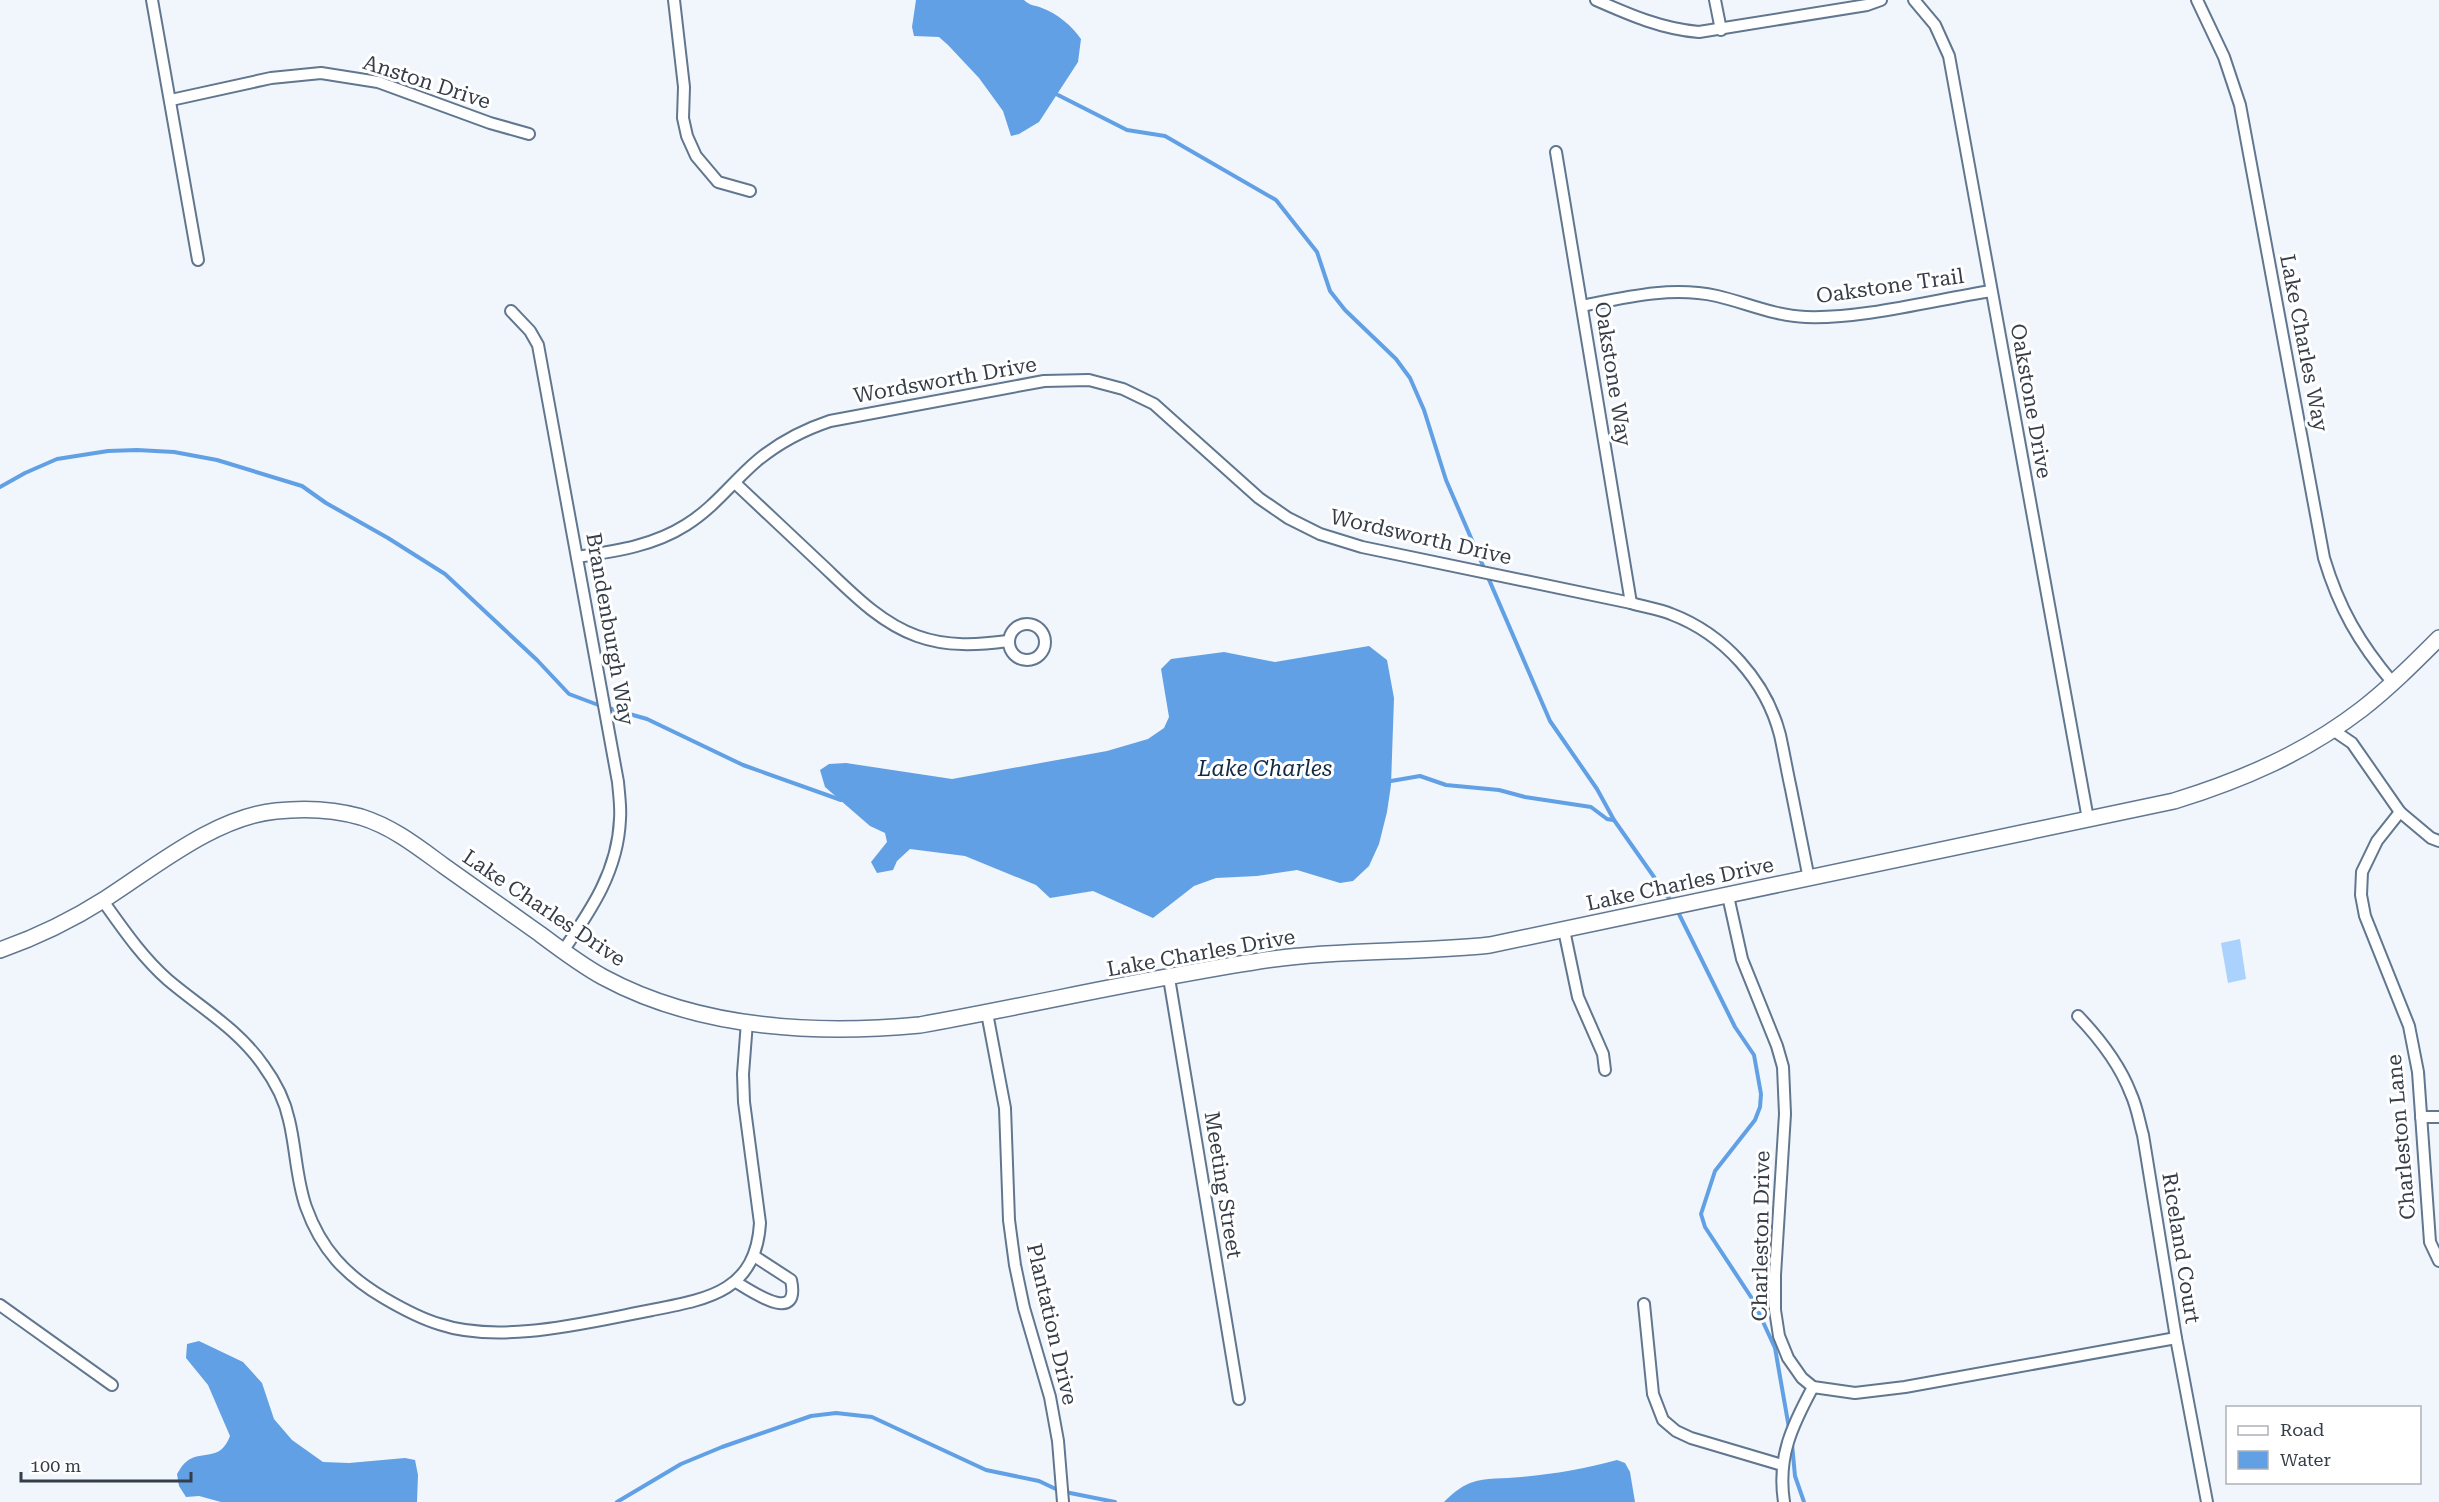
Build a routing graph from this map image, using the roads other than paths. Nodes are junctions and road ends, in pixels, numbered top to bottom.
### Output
1 (152, 0) edge
2 (674, 0) edge
3 (1596, 0) edge
4 (1715, 0) edge
5 (1881, 0) edge
6 (1914, 0) edge
7 (2197, 0) edge
8 (1721, 30) junction
9 (171, 100) junction
10 (529, 134) dead end
11 (1556, 152) dead end
12 (750, 191) dead end
13 (198, 260) dead end
14 (1991, 291) junction
15 (1582, 306) junction
16 (511, 311) dead end
17 (735, 483) junction
18 (577, 557) junction
19 (1631, 603) junction
20 (2439, 639) edge
21 (1008, 641) dead end
22 (2393, 683) junction
23 (2333, 730) junction
24 (2400, 812) junction
25 (2088, 819) junction
26 (2439, 841) edge
27 (1809, 879) junction
28 (1728, 896) junction
29 (103, 900) junction
30 (1564, 930) junction
31 (0, 950) edge
32 (563, 951) junction
33 (1168, 978) junction
34 (987, 1013) junction
35 (2078, 1016) dead end
36 (747, 1022) junction
37 (1605, 1070) dead end
38 (2421, 1117) junction
39 (2439, 1117) edge
40 (754, 1256) junction
41 (2439, 1261) edge
42 (736, 1282) junction
43 (1644, 1304) dead end
44 (0, 1305) edge
45 (2176, 1338) junction
46 (112, 1385) dead end
47 (1813, 1388) junction
48 (1239, 1399) dead end
49 (1782, 1465) junction
50 (1063, 1502) edge
51 (1784, 1502) edge
52 (2207, 1502) edge

1 - 9 street
2 - 12 street
3 - 8 street
4 - 8 street
5 - 8 street
6 - 14 street, Oakstone Drive
7 - 22 street, Lake Charles Way
9 - 10 street, Anston Drive
9 - 13 street
11 - 15 street, Oakstone Way
14 - 15 street, Oakstone Trail
14 - 25 street, Oakstone Drive
15 - 19 street, Oakstone Way
16 - 18 street, Brandenburgh Way
17 - 18 street, Wordsworth Drive
17 - 19 street, Wordsworth Drive
17 - 21 street
18 - 32 street, Brandenburgh Way
19 - 27 street, Wordsworth Drive
20 - 22 street, Lake Charles Drive
22 - 23 street, Lake Charles Drive
23 - 24 street
23 - 25 street, Lake Charles Drive
24 - 26 street
24 - 38 street, Charleston Lane
25 - 27 street, Lake Charles Drive
27 - 28 street, Lake Charles Drive
28 - 30 street, Lake Charles Drive
28 - 47 street, Charleston Drive
29 - 31 street, Lake Charles Drive
29 - 32 street, Lake Charles Drive
29 - 42 street
30 - 33 street, Lake Charles Drive
30 - 37 street
32 - 36 street, Lake Charles Drive
33 - 34 street, Lake Charles Drive
33 - 48 street, Meeting Street
34 - 36 street, Lake Charles Drive
34 - 50 street, Plantation Drive
35 - 45 street, Riceland Court
36 - 40 street
38 - 39 street
38 - 41 street, Charleston Lane
40 - 42 street
40 - 42 street
43 - 49 street
44 - 46 street
45 - 47 street
45 - 52 street, Riceland Court
47 - 49 street
49 - 51 street

